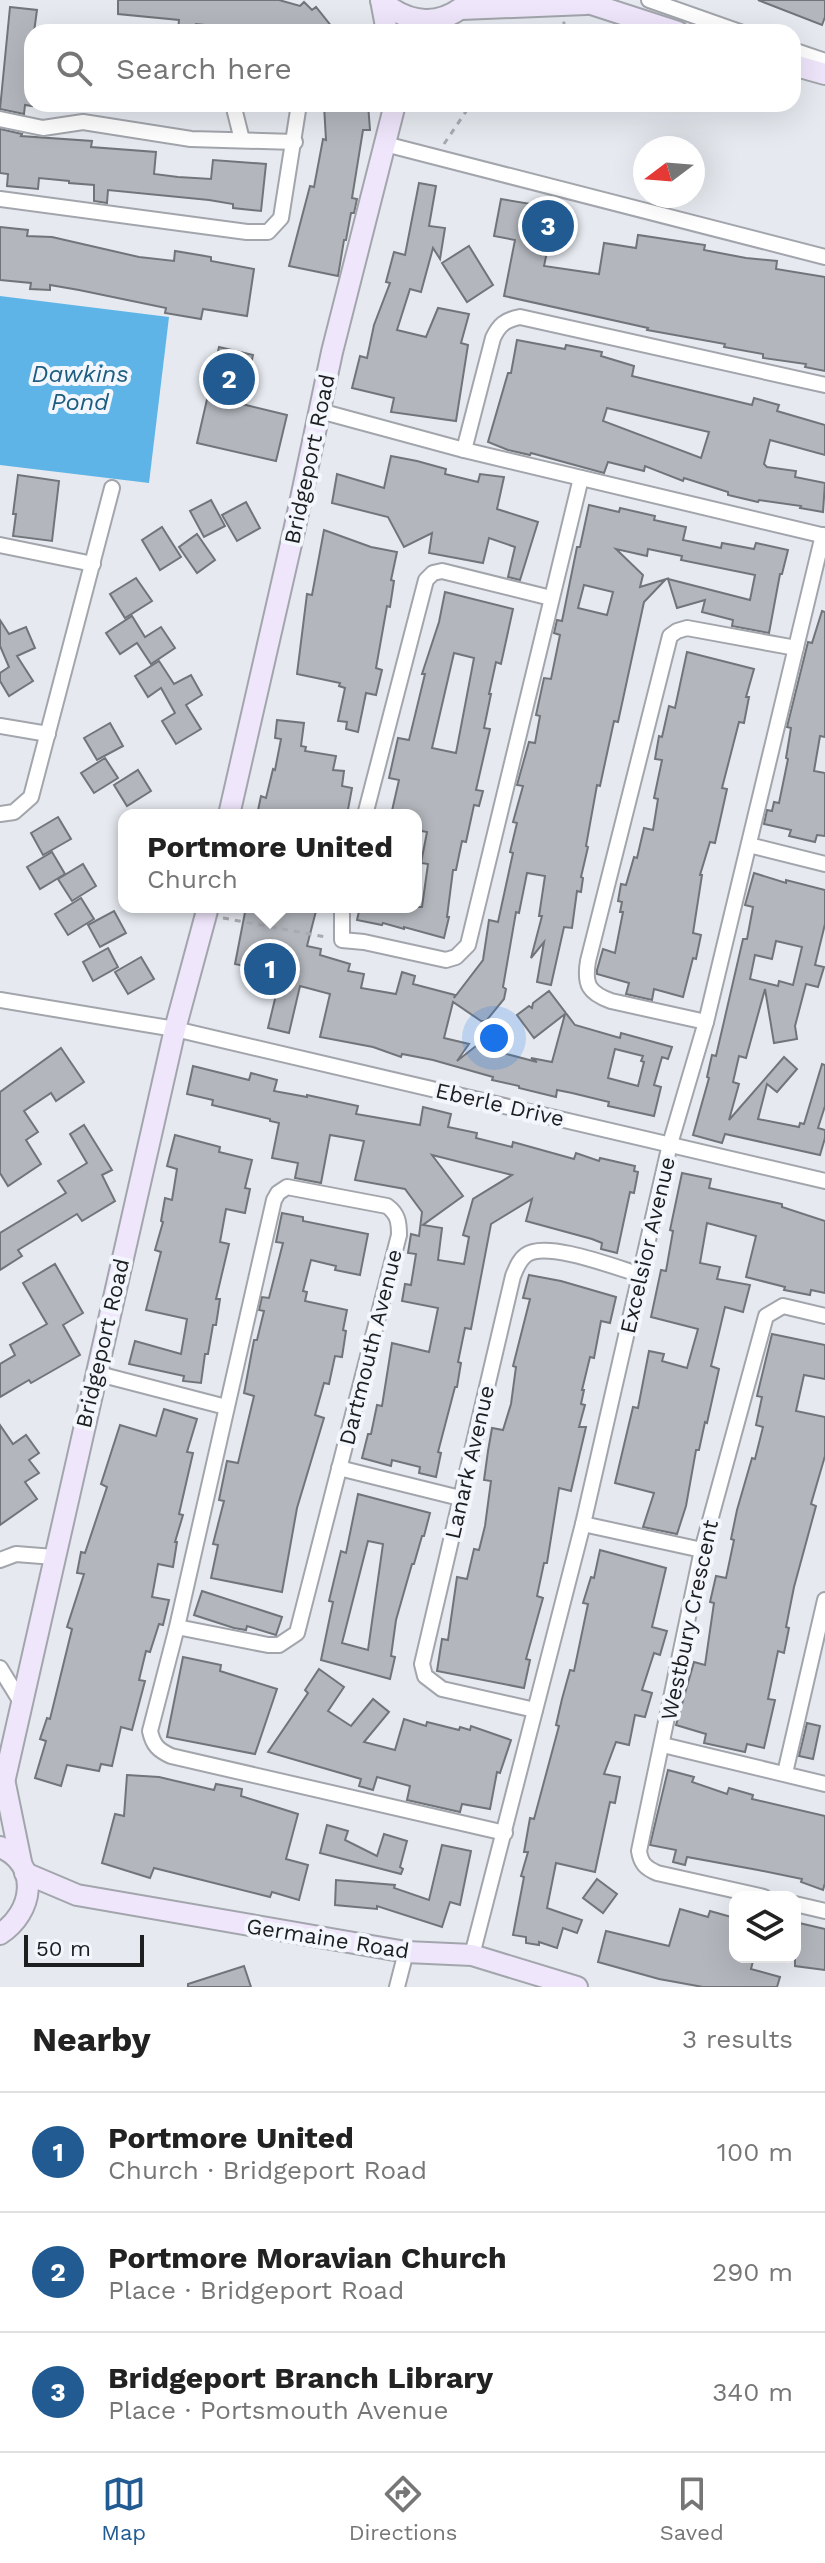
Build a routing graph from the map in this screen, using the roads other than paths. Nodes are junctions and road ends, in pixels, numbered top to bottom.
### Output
1 (381, 0) edge
2 (649, 0) edge
3 (582, 2) edge
4 (454, 15) edge
5 (386, 24) edge
6 (652, 24) edge
7 (717, 24) edge
8 (801, 53) edge
9 (825, 61) edge
10 (801, 67) edge
11 (825, 74) edge
12 (235, 112) edge
13 (298, 112) edge
14 (393, 112) edge
15 (0, 119) edge
16 (242, 140) junction
17 (295, 142) junction
18 (385, 144) junction
19 (0, 199) edge
20 (825, 257) edge
21 (825, 385) edge
22 (320, 411) junction
23 (464, 450) junction
24 (581, 478) junction
25 (112, 488) dead end
26 (824, 535) edge
27 (0, 545) edge
28 (93, 564) junction
29 (551, 598) junction
30 (796, 648) junction
31 (0, 726) edge
32 (48, 734) junction
33 (230, 809) edge
34 (367, 809) edge
35 (0, 814) edge
36 (749, 845) junction
37 (825, 864) edge
38 (206, 913) edge
39 (342, 913) edge
40 (0, 1000) edge
41 (706, 1022) junction
42 (175, 1029) junction
43 (670, 1144) junction
44 (825, 1181) edge
45 (641, 1275) junction
46 (825, 1316) edge
47 (95, 1373) junction
48 (226, 1407) junction
49 (339, 1468) junction
50 (460, 1498) junction
51 (583, 1524) junction
52 (702, 1550) junction
53 (54, 1557) junction
54 (0, 1560) edge
55 (825, 1600) edge
56 (177, 1627) junction
57 (0, 1668) edge
58 (21, 1702) junction
59 (535, 1710) junction
60 (663, 1745) junction
61 (785, 1773) junction
62 (825, 1784) edge
63 (2, 1790) edge
64 (505, 1833) junction
65 (0, 1847) edge
66 (23, 1869) junction
67 (737, 1891) edge
68 (77, 1895) junction
69 (26, 1905) junction
70 (801, 1905) edge
71 (825, 1911) edge
72 (0, 1934) edge
73 (406, 1952) junction
74 (472, 1955) junction
75 (397, 1987) edge
76 (577, 1987) edge

1 - 4 main road
1 - 5 main road
2 - 7 street
3 - 4 main road
3 - 6 main road
8 - 9 street
10 - 11 main road
12 - 16 street
13 - 17 street
14 - 18 main road, Bridgeport Road
15 - 16 street
16 - 17 street
17 - 19 street
18 - 20 street
18 - 22 main road, Bridgeport Road
21 - 23 street
22 - 23 street
22 - 33 main road, Bridgeport Road
23 - 24 street
24 - 26 street
24 - 29 street
25 - 28 street
26 - 30 street, Excelsior Avenue
27 - 28 street
28 - 32 street
29 - 34 street
29 - 39 street
30 - 36 street, Excelsior Avenue
30 - 41 street
31 - 32 street
32 - 35 street
36 - 37 street
36 - 41 street, Excelsior Avenue
38 - 42 main road, Bridgeport Road
40 - 42 street, Eberle Drive
41 - 43 street, Excelsior Avenue
42 - 43 street, Eberle Drive
42 - 47 main road, Bridgeport Road
43 - 44 street, Eberle Drive
43 - 45 street, Excelsior Avenue
45 - 50 street, Lanark Avenue
45 - 51 street, Excelsior Avenue
46 - 52 street, Westbury Crescent
47 - 48 street
47 - 53 main road, Bridgeport Road
48 - 49 street, Dartmouth Avenue
48 - 56 street, Dartmouth Avenue
49 - 50 street
49 - 56 street, Dartmouth Avenue
50 - 59 street, Lanark Avenue
51 - 52 street
51 - 59 street, Excelsior Avenue
52 - 60 street, Westbury Crescent
53 - 54 street
53 - 58 main road, Bridgeport Road
55 - 61 street
56 - 64 street, Dartmouth Avenue
57 - 58 street
58 - 63 main road, Bridgeport Road
59 - 64 street, Excelsior Avenue
60 - 61 street
60 - 67 street, Westbury Crescent
61 - 62 street
63 - 66 main road, Bridgeport Road
64 - 74 street, Excelsior Avenue
65 - 66 main road, Germaine Road
66 - 68 main road, Germaine Road
66 - 69 main road, Bridgeport Road
68 - 69 main road, Germaine Road
68 - 73 main road, Germaine Road
69 - 72 main road
70 - 71 street
73 - 74 main road, Germaine Road
73 - 75 street
74 - 76 main road, Germaine Road

